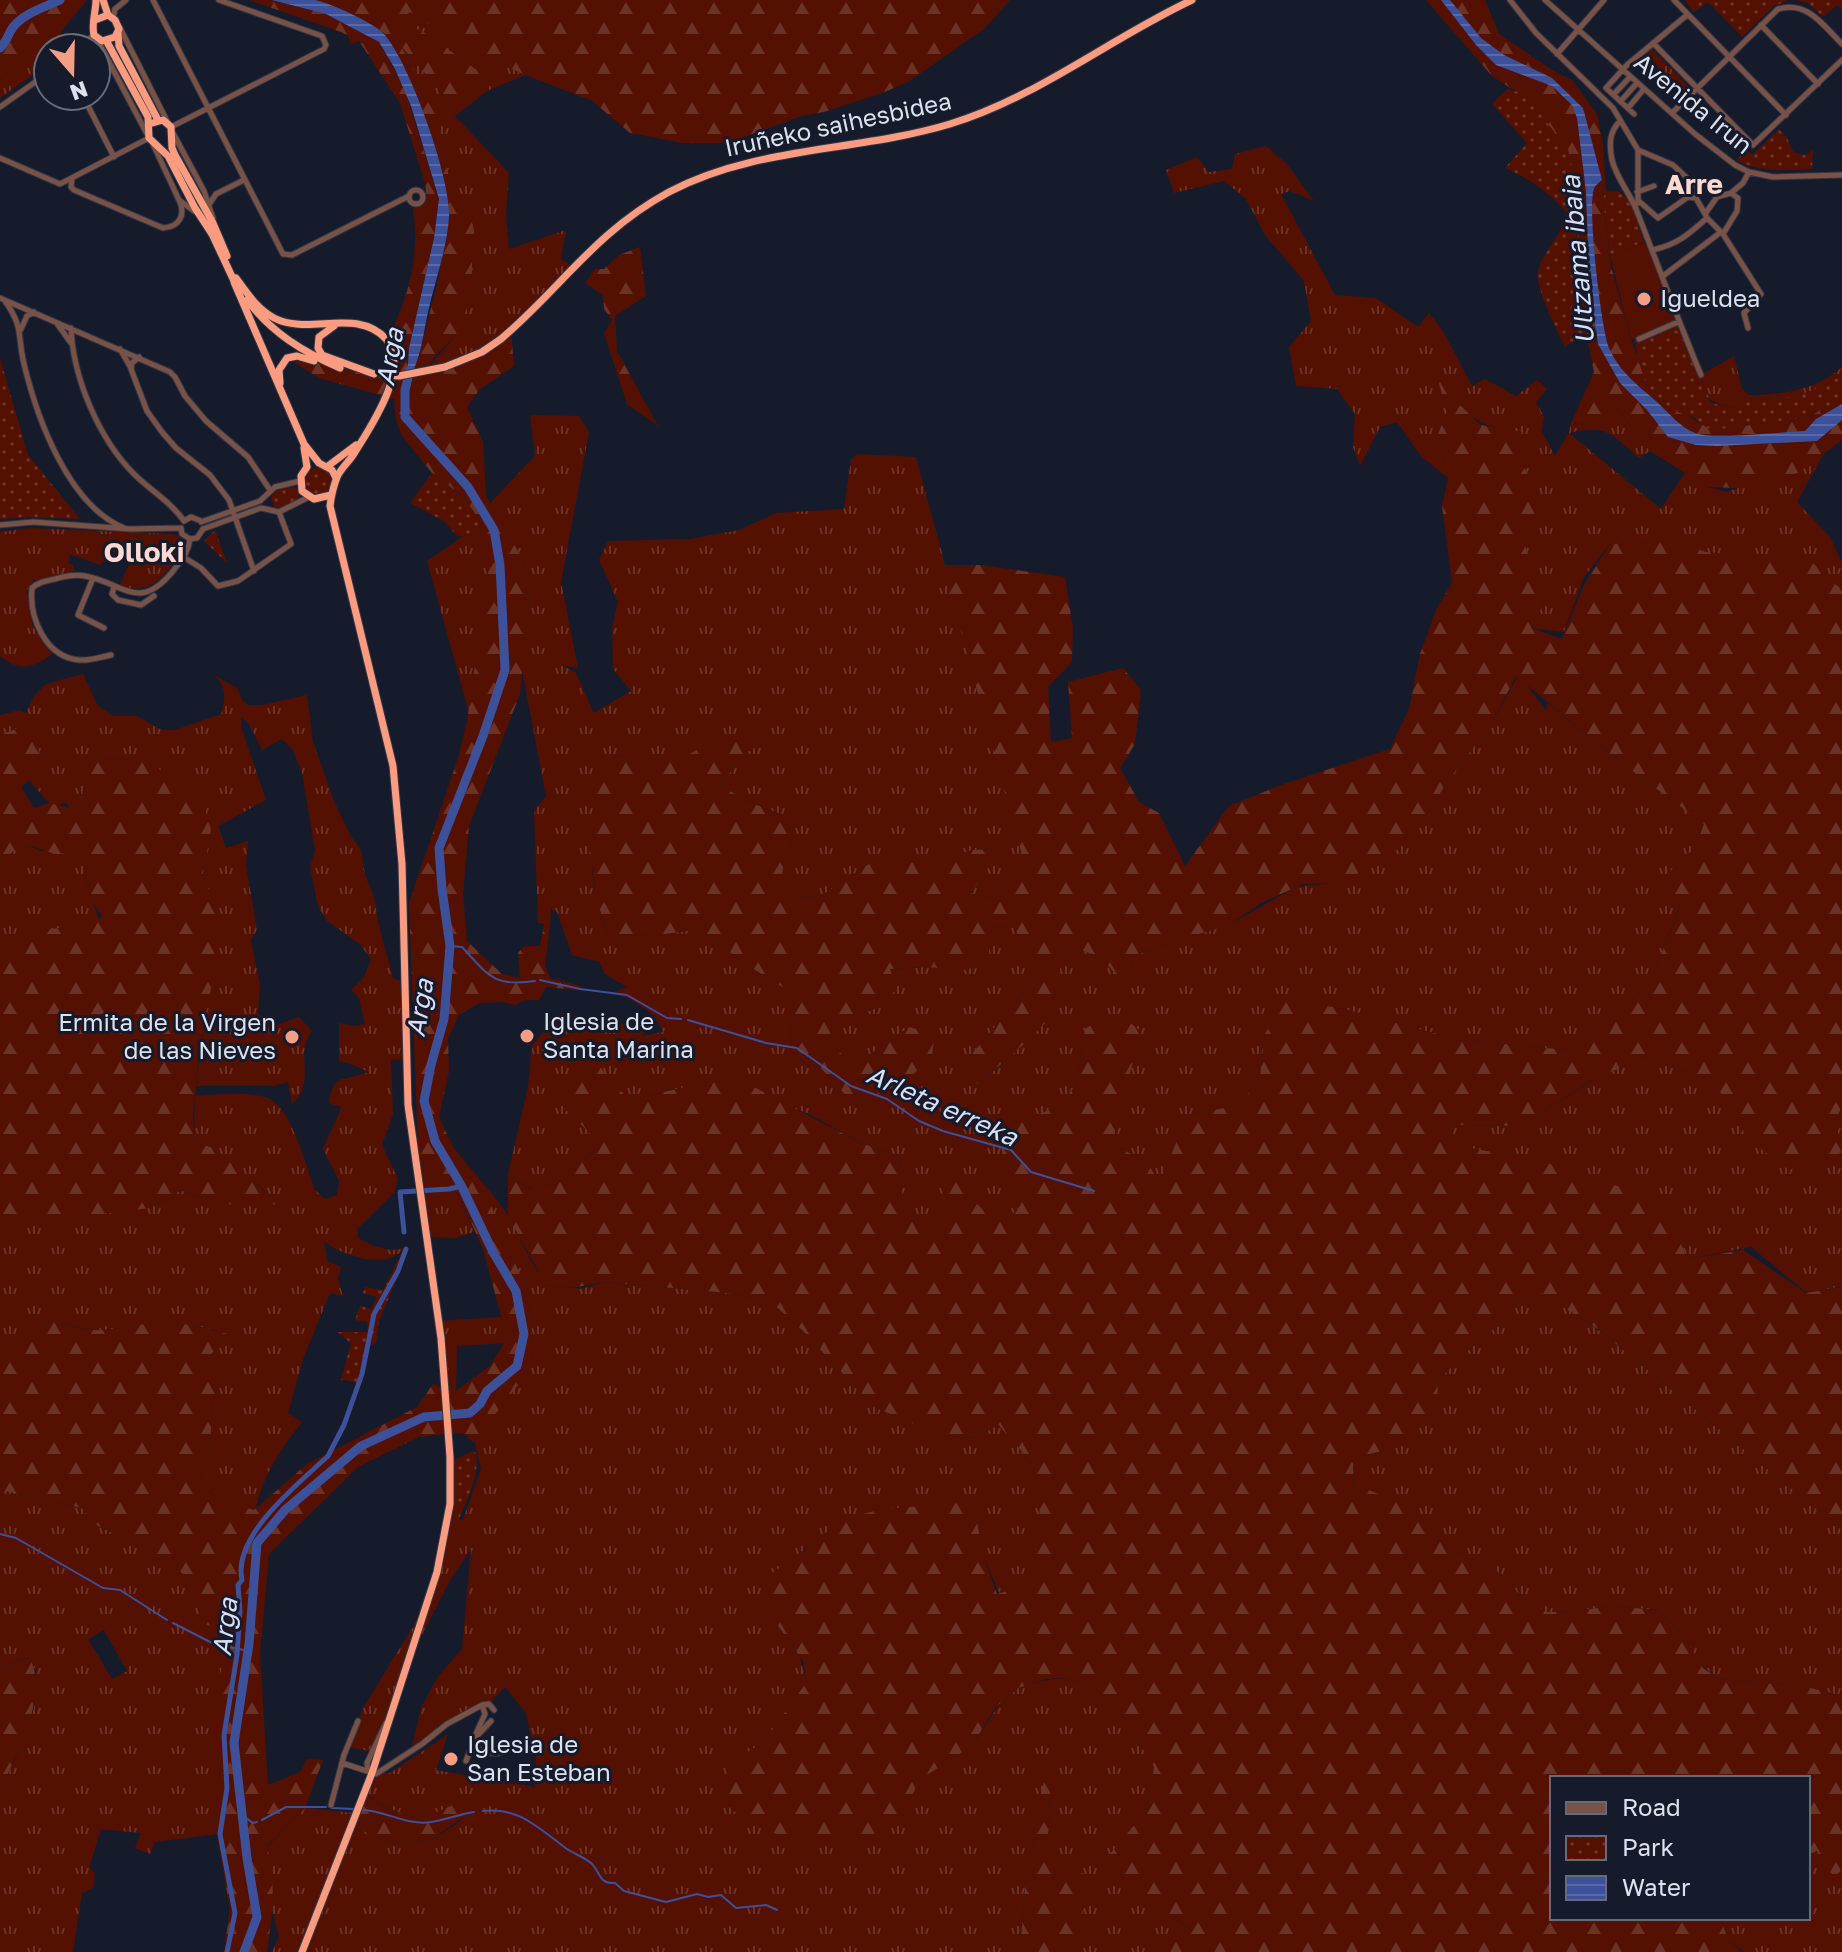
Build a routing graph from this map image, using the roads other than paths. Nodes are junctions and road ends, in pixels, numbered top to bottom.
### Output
1 (96, 0) edge
2 (103, 0) edge
3 (126, 0) edge
4 (153, 0) edge
5 (219, 0) edge
6 (1192, 0) edge
7 (1510, 0) edge
8 (1545, 0) edge
9 (1604, 0) edge
10 (1674, 0) edge
11 (1687, 15) junction
12 (110, 16) junction
13 (95, 20) junction
14 (1761, 25) junction
15 (118, 29) junction
16 (1578, 31) junction
17 (95, 32) edge
18 (112, 32) edge
19 (1653, 43) junction
20 (1842, 44) edge
21 (112, 48) edge
22 (1557, 54) junction
23 (1728, 56) junction
24 (1842, 60) edge
25 (112, 64) edge
26 (1622, 70) junction
27 (1630, 77) junction
28 (1637, 83) junction
29 (32, 84) edge
30 (1818, 84) junction
31 (1697, 87) junction
32 (1644, 89) junction
33 (1614, 94) junction
34 (1621, 101) junction
35 (0, 107) edge
36 (208, 108) junction
37 (1628, 108) junction
38 (91, 112) edge
39 (1672, 113) junction
40 (1634, 114) dead end
41 (1786, 115) junction
42 (1620, 121) junction
43 (149, 124) junction
44 (168, 128) junction
45 (151, 140) junction
46 (1638, 150) junction
47 (114, 157) junction
48 (0, 158) edge
49 (1749, 172) junction
50 (1842, 175) edge
51 (73, 177) junction
52 (244, 180) junction
53 (1654, 186) dead end
54 (1637, 192) junction
55 (1731, 193) junction
56 (409, 196) dead end
57 (1696, 198) junction
58 (179, 200) junction
59 (1637, 203) junction
60 (210, 206) junction
61 (198, 213) junction
62 (1706, 216) junction
63 (216, 231) junction
64 (1722, 233) junction
65 (1653, 250) junction
66 (1663, 276) junction
67 (234, 279) junction
68 (2, 299) edge
69 (34, 312) junction
70 (55, 321) junction
71 (1678, 322) junction
72 (71, 328) junction
73 (1748, 328) dead end
74 (21, 330) junction
75 (82, 333) junction
76 (1639, 339) dead end
77 (73, 347) junction
78 (119, 348) junction
79 (139, 357) junction
80 (394, 361) junction
81 (340, 368) junction
82 (131, 369) junction
83 (378, 375) junction
84 (1701, 375) dead end
85 (286, 404) junction
86 (361, 441) junction
87 (304, 444) junction
88 (323, 465) junction
89 (307, 467) junction
90 (336, 478) junction
91 (300, 481) junction
92 (270, 490) junction
93 (331, 495) junction
94 (266, 497) junction
95 (309, 497) junction
96 (320, 500) junction
97 (270, 509) junction
98 (98, 510) junction
99 (279, 512) junction
100 (234, 514) junction
101 (184, 521) junction
102 (201, 522) junction
103 (0, 525) edge
104 (90, 526) junction
105 (124, 528) junction
106 (181, 528) junction
107 (335, 528) junction
108 (203, 529) junction
109 (190, 539) junction
110 (185, 558) junction
111 (254, 571) junction
112 (93, 578) junction
113 (114, 587) junction
114 (154, 596) dead end
115 (104, 628) dead end
116 (111, 655) dead end
117 (482, 1705) junction
118 (494, 1710) dead end
119 (358, 1721) dead end
120 (491, 1721) dead end
121 (473, 1741) junction
122 (511, 1748) dead end
123 (466, 1761) dead end
124 (342, 1763) junction
125 (370, 1772) junction
126 (331, 1805) dead end
127 (302, 1952) edge

1 - 13 highway
2 - 12 highway
3 - 12 street
4 - 36 street
5 - 36 street
6 - 83 highway, Iruñeko saihesbidea, bridge
7 - 22 street
8 - 16 street, Avenida Irun
9 - 16 street
10 - 11 street
11 - 19 street
11 - 23 street
12 - 13 highway
12 - 15 highway
13 - 17 highway
14 - 20 street
14 - 23 street
14 - 30 street
15 - 18 highway
15 - 44 highway
16 - 22 street
16 - 26 street, Avenida Irun
19 - 26 street
19 - 31 street
21 - 43 highway
22 - 42 street
23 - 31 street
23 - 41 street
24 - 30 street
25 - 45 street
26 - 27 street, Avenida Irun
26 - 33 street
27 - 28 street, Avenida Irun
27 - 33 street
28 - 32 street, Avenida Irun
28 - 34 street
29 - 35 street
30 - 41 street
31 - 39 street
31 - 41 street
32 - 37 street
32 - 39 street, Avenida Irun
33 - 34 street
34 - 37 street
36 - 44 street
36 - 52 street
37 - 40 street
38 - 47 street
39 - 49 street, Avenida Irun
42 - 46 street
42 - 59 street
43 - 44 highway
43 - 45 highway
44 - 45 highway
44 - 60 street
44 - 63 highway
45 - 47 street
45 - 58 street
45 - 61 highway
46 - 54 street
46 - 57 street
47 - 51 street
48 - 51 street
49 - 50 street, Avenida Irun
49 - 55 street
51 - 58 street
52 - 56 street
52 - 60 street
53 - 54 street
54 - 59 street
55 - 62 street
55 - 64 street
57 - 59 street
57 - 62 street
58 - 61 street
59 - 65 street
60 - 63 street
61 - 67 highway
62 - 64 street
62 - 65 street
63 - 67 highway
64 - 66 street
64 - 73 street
65 - 66 street
66 - 71 street
67 - 80 highway
67 - 81 highway
67 - 85 highway
68 - 69 street
68 - 74 street
69 - 70 street
69 - 74 street
70 - 72 street
70 - 77 street
71 - 76 street
71 - 84 street
72 - 75 street
72 - 77 street
74 - 98 street
75 - 77 street
75 - 78 street
77 - 101 street
78 - 79 street
78 - 82 street
79 - 82 street
79 - 92 street
80 - 83 highway
80 - 86 highway
81 - 83 highway, Iruñeko saihesbidea
81 - 85 highway
82 - 100 street
85 - 87 highway
86 - 88 highway
86 - 90 highway
87 - 88 highway
87 - 89 highway
88 - 89 highway
88 - 90 highway
89 - 91 highway
90 - 93 highway
91 - 92 street
91 - 95 highway
92 - 94 street
93 - 96 highway
93 - 107 highway
94 - 97 street
94 - 100 street
95 - 96 highway
95 - 99 street
96 - 107 highway
97 - 99 street
97 - 100 street
98 - 104 street
98 - 105 street
99 - 111 street
100 - 102 street
100 - 108 street
100 - 111 street
101 - 102 street
101 - 106 street
102 - 108 street
103 - 104 street
104 - 105 street
105 - 106 street
106 - 109 street
107 - 125 highway
108 - 109 street
109 - 110 street
110 - 111 street
110 - 113 street
112 - 113 street
112 - 115 street
112 - 116 street
113 - 114 street
117 - 118 street
117 - 121 street
117 - 125 street
119 - 124 street
120 - 121 street
121 - 122 street
121 - 123 street
124 - 125 street
124 - 126 street
125 - 127 highway

